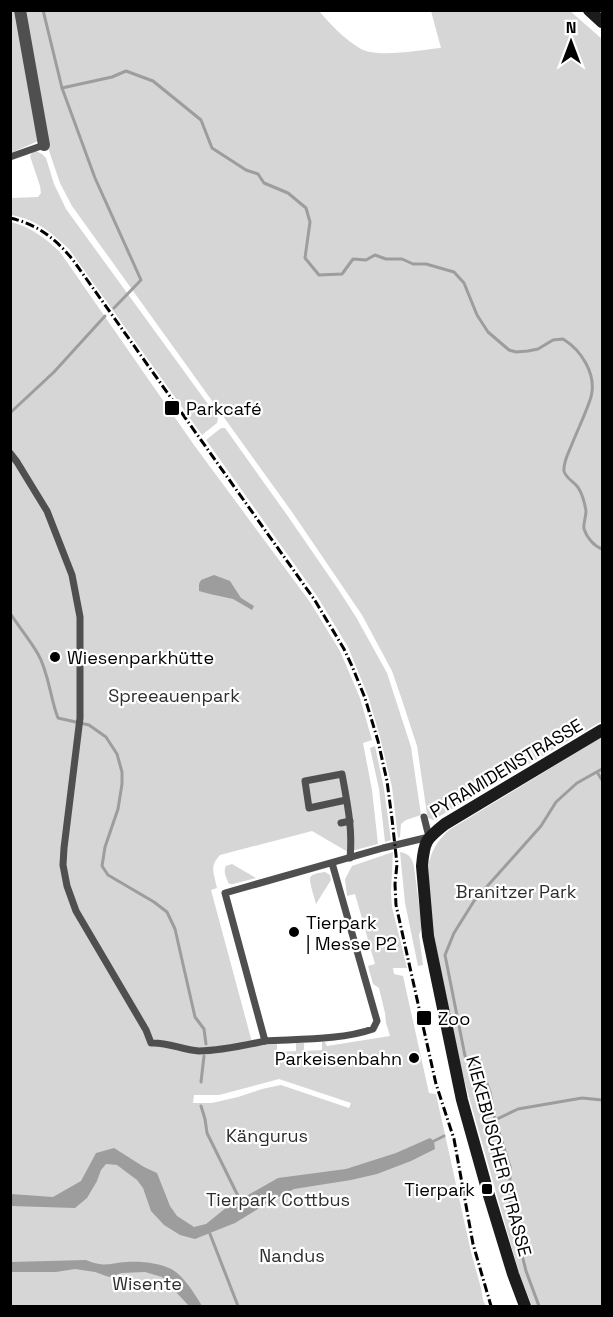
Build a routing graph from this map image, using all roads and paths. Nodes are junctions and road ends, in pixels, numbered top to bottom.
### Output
1 (20, 10) edge
2 (589, 10) edge
3 (603, 22) edge
4 (44, 145) joint
5 (10, 157) edge
6 (10, 453) edge
7 (603, 730) edge
8 (346, 800) junction
9 (424, 817) dead end
10 (350, 821) junction
11 (341, 823) dead end
12 (429, 837) junction
13 (350, 858) junction
14 (332, 863) junction
15 (266, 1041) junction
16 (525, 1306) edge

1 - 4 street
2 - 3 street
4 - 5 lane
6 - 15 lane
7 - 12 street, PYRAMIDENSTRASSE
8 - 8 lane
8 - 10 lane
9 - 12 lane
10 - 11 lane
10 - 13 lane
12 - 13 lane
12 - 16 street, KIEKEBUSCHER STRASSE
13 - 14 lane
14 - 15 lane
14 - 15 lane

